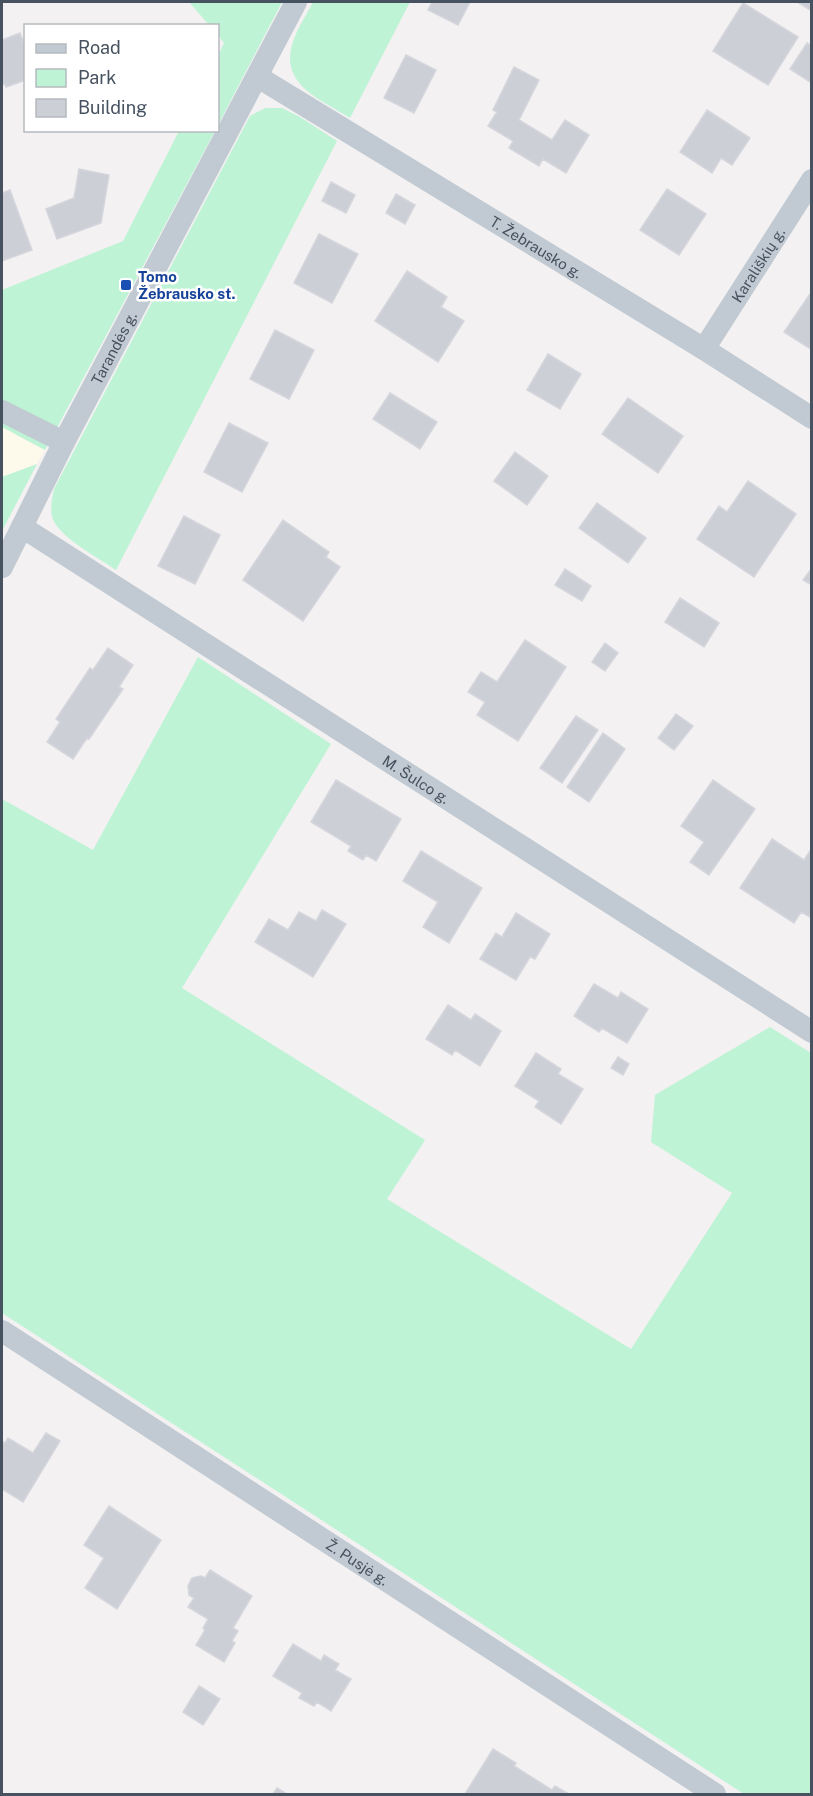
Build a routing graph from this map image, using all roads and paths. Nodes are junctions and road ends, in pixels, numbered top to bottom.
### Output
1 (296, 2) edge
2 (258, 77) junction
3 (812, 180) edge
4 (704, 349) junction
5 (2, 411) edge
6 (812, 418) edge
7 (64, 442) junction
8 (22, 527) junction
9 (2, 567) edge
10 (812, 1032) edge
11 (2, 1331) edge
12 (715, 1794) edge

1 - 2 street, Tarandės g.
2 - 4 street, T. Žebrausko g.
2 - 7 street, Tarandės g.
3 - 4 street, Karališkių g.
4 - 6 street, T. Žebrausko g.
5 - 7 street
7 - 8 street, Tarandės g.
8 - 9 street, Tarandės g.
8 - 10 street, M. Šulco g.
11 - 12 street, Ž. Pusjė g.

